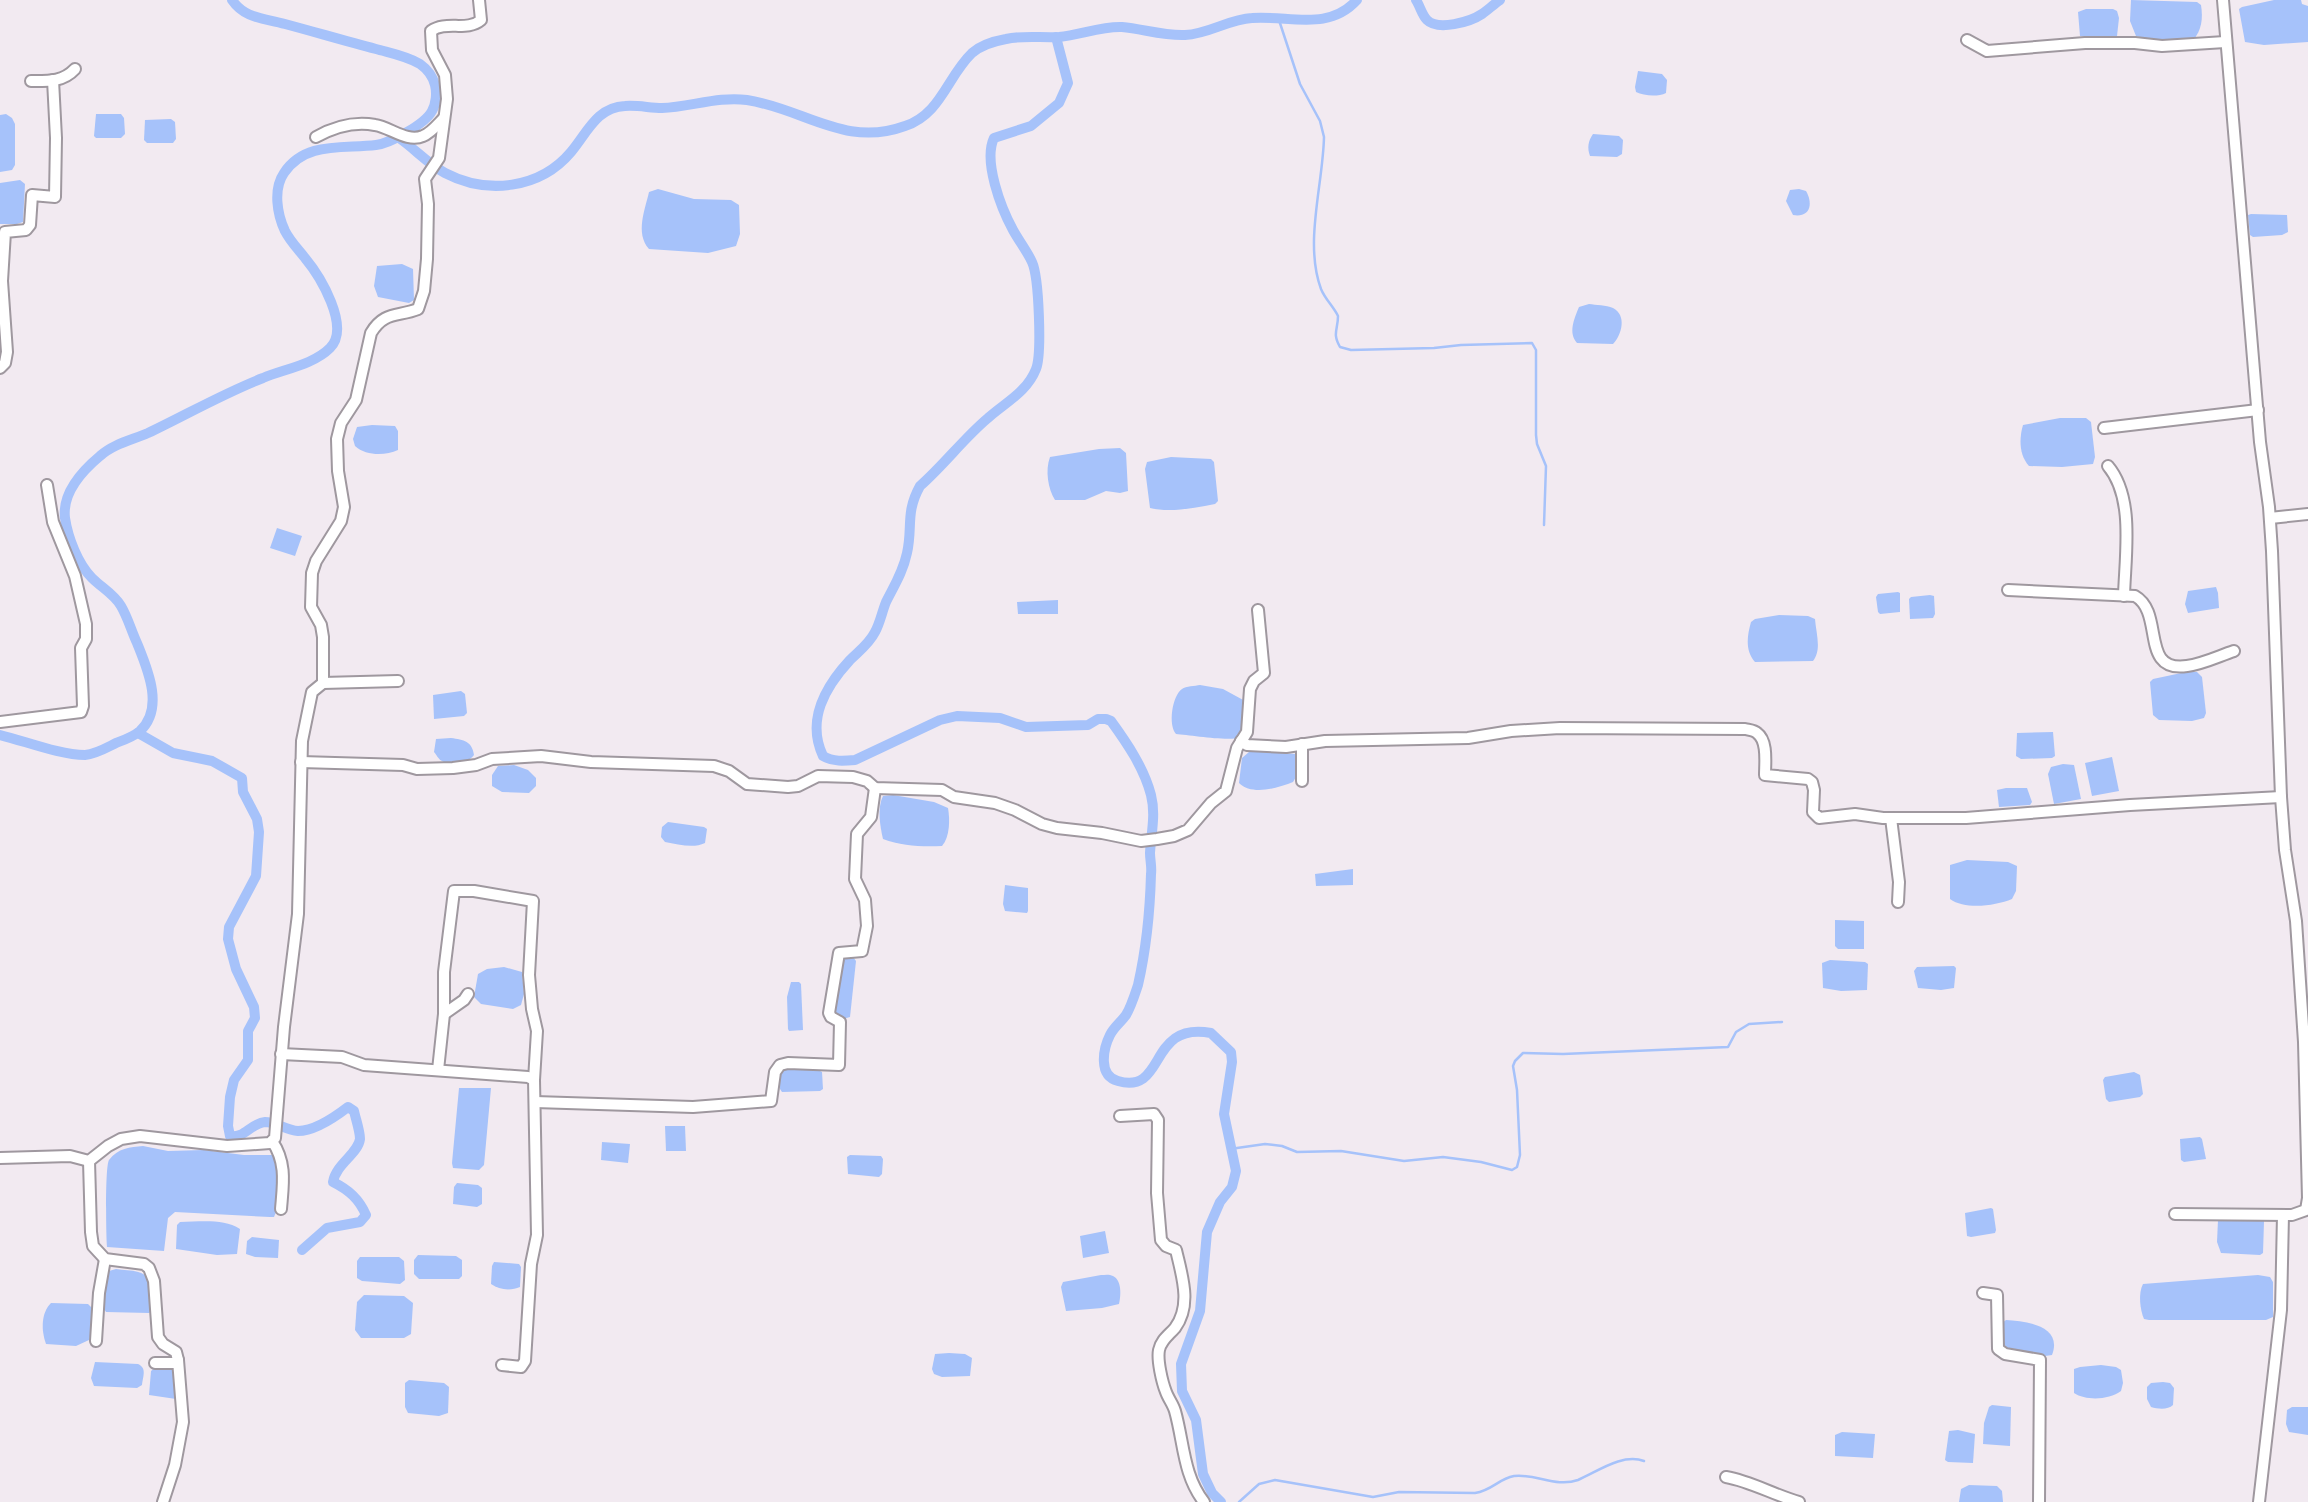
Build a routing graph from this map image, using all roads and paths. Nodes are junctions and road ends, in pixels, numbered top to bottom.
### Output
1 (479, 0) edge
2 (2223, 0) edge
3 (1967, 40) dead end
4 (2225, 42) junction
5 (75, 69) dead end
6 (53, 80) junction
7 (31, 81) dead end
8 (444, 118) junction
9 (316, 136) dead end
10 (0, 368) edge
11 (2258, 410) junction
12 (2104, 428) dead end
13 (2108, 466) dead end
14 (47, 485) dead end
15 (2308, 514) edge
16 (2270, 518) junction
17 (2008, 590) dead end
18 (2124, 596) junction
19 (1258, 610) dead end
20 (2235, 651) dead end
21 (398, 681) dead end
22 (323, 683) junction
23 (0, 722) edge
24 (1241, 741) junction
25 (1303, 744) junction
26 (301, 762) junction
27 (1302, 780) dead end
28 (875, 788) junction
29 (2280, 797) junction
30 (1891, 818) junction
31 (1898, 902) dead end
32 (2304, 985) edge
33 (468, 994) dead end
34 (444, 1014) junction
35 (281, 1054) junction
36 (438, 1070) junction
37 (534, 1080) junction
38 (535, 1102) junction
39 (1120, 1116) dead end
40 (272, 1141) junction
41 (0, 1158) edge
42 (89, 1161) junction
43 (281, 1209) dead end
44 (2175, 1214) dead end
45 (2283, 1215) junction
46 (105, 1259) junction
47 (1983, 1293) dead end
48 (96, 1341) dead end
49 (178, 1360) junction
50 (155, 1363) dead end
51 (502, 1365) dead end
52 (1726, 1477) dead end
53 (163, 1502) edge
54 (1204, 1502) edge
55 (1799, 1502) edge
56 (2039, 1502) edge
57 (2259, 1502) edge

1 - 8 street
2 - 4 street
3 - 4 street
4 - 11 street
5 - 6 street
6 - 7 street
6 - 10 street
8 - 9 street
8 - 22 street
11 - 12 street
11 - 16 street
13 - 18 street
14 - 23 street
15 - 16 street
16 - 29 street
17 - 18 street
18 - 20 street
19 - 24 street
21 - 22 street
22 - 26 street
24 - 25 street
24 - 28 street
25 - 27 street
25 - 30 street
26 - 28 street
26 - 35 street
28 - 38 street
29 - 30 street
29 - 32 street
30 - 31 street
32 - 45 street
33 - 34 street
34 - 36 street
34 - 37 street
35 - 36 street
35 - 40 street
36 - 37 street
37 - 38 street
38 - 51 street
39 - 54 street
40 - 42 street
40 - 43 street
41 - 42 street
42 - 46 street
44 - 45 street
45 - 57 street
46 - 48 street
46 - 49 street
47 - 56 street
49 - 50 street
49 - 53 street
52 - 55 street

